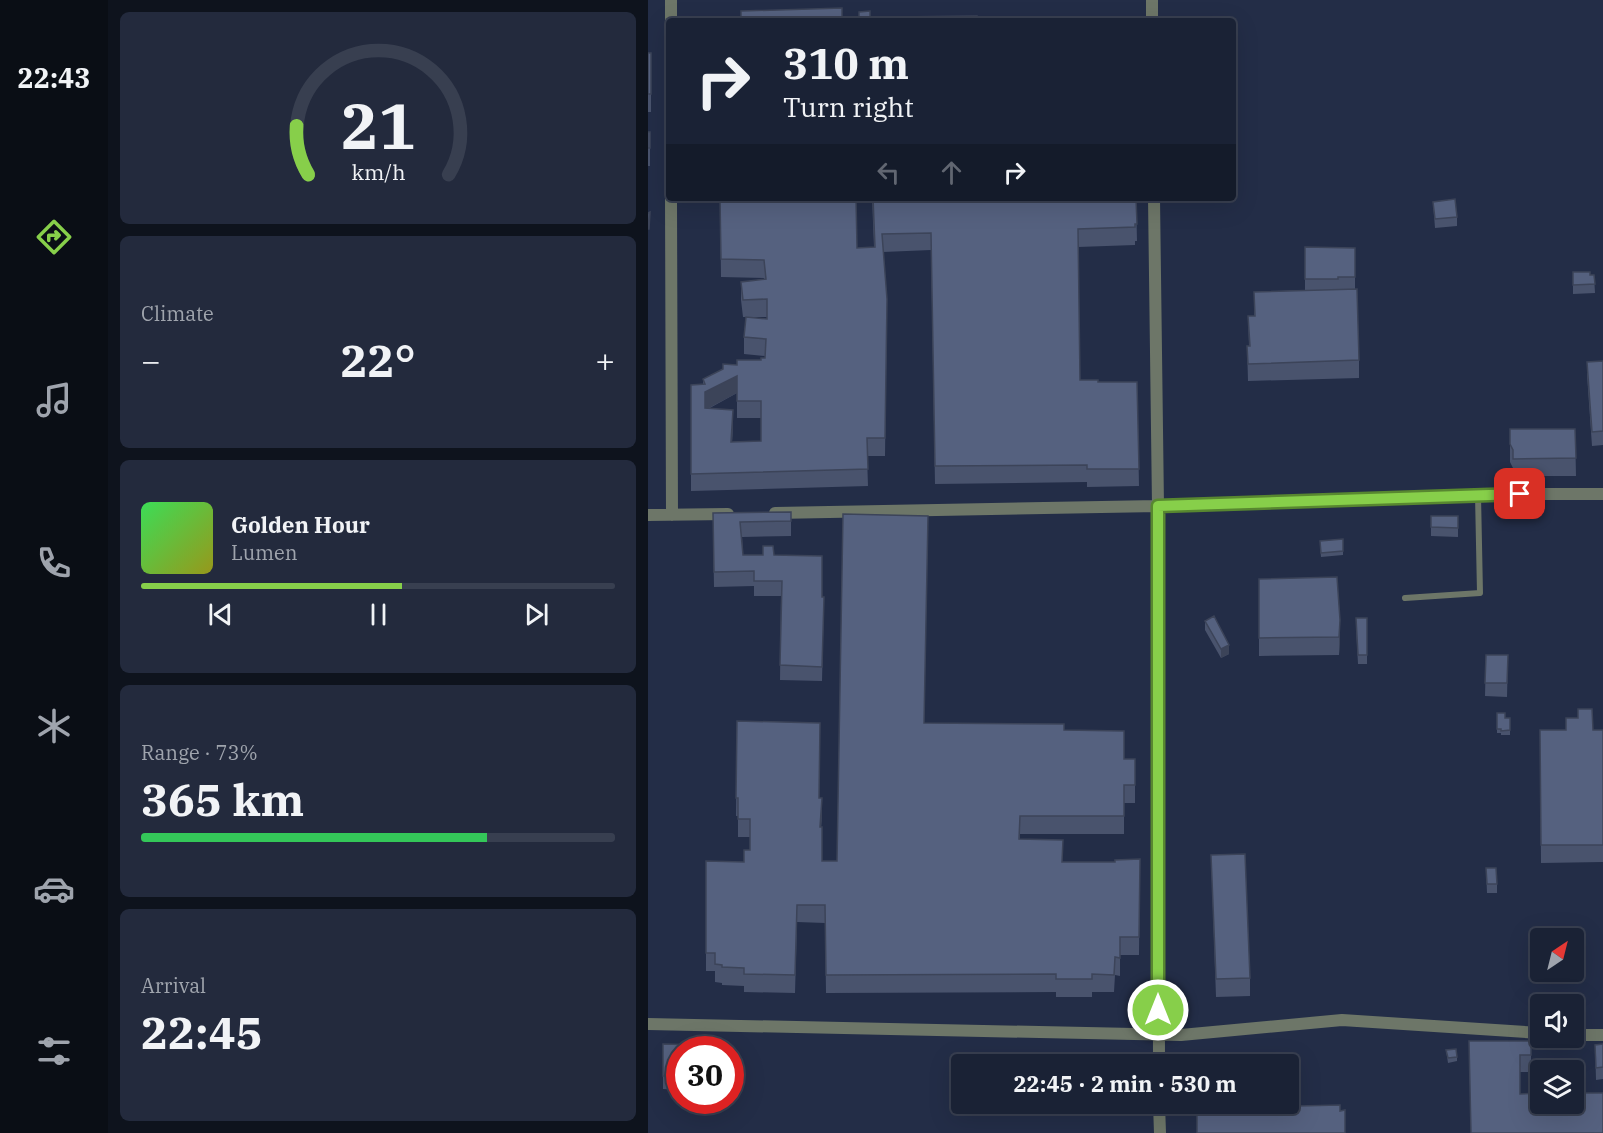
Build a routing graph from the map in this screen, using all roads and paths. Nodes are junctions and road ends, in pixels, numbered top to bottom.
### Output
1 (670, 0) edge
2 (1152, 0) edge
3 (671, 18) edge
4 (1152, 18) edge
5 (671, 201) edge
6 (1154, 201) edge
7 (1603, 494) edge
8 (1478, 495) junction
9 (1158, 506) junction
10 (743, 513) edge
11 (767, 513) edge
12 (648, 515) edge
13 (672, 515) junction
14 (1405, 598) dead end
15 (648, 1024) edge
16 (1530, 1032) edge
17 (1158, 1034) junction
18 (1584, 1035) edge
19 (1603, 1035) edge
20 (1159, 1054) edge
21 (1159, 1114) edge
22 (1160, 1133) edge

1 - 3 street
2 - 4 street
5 - 13 street
6 - 9 street
7 - 8 street
8 - 9 street
8 - 14 lane
9 - 11 street
9 - 17 street
10 - 13 street
12 - 13 street
15 - 17 street
16 - 17 street
17 - 20 street
18 - 19 street
21 - 22 street

